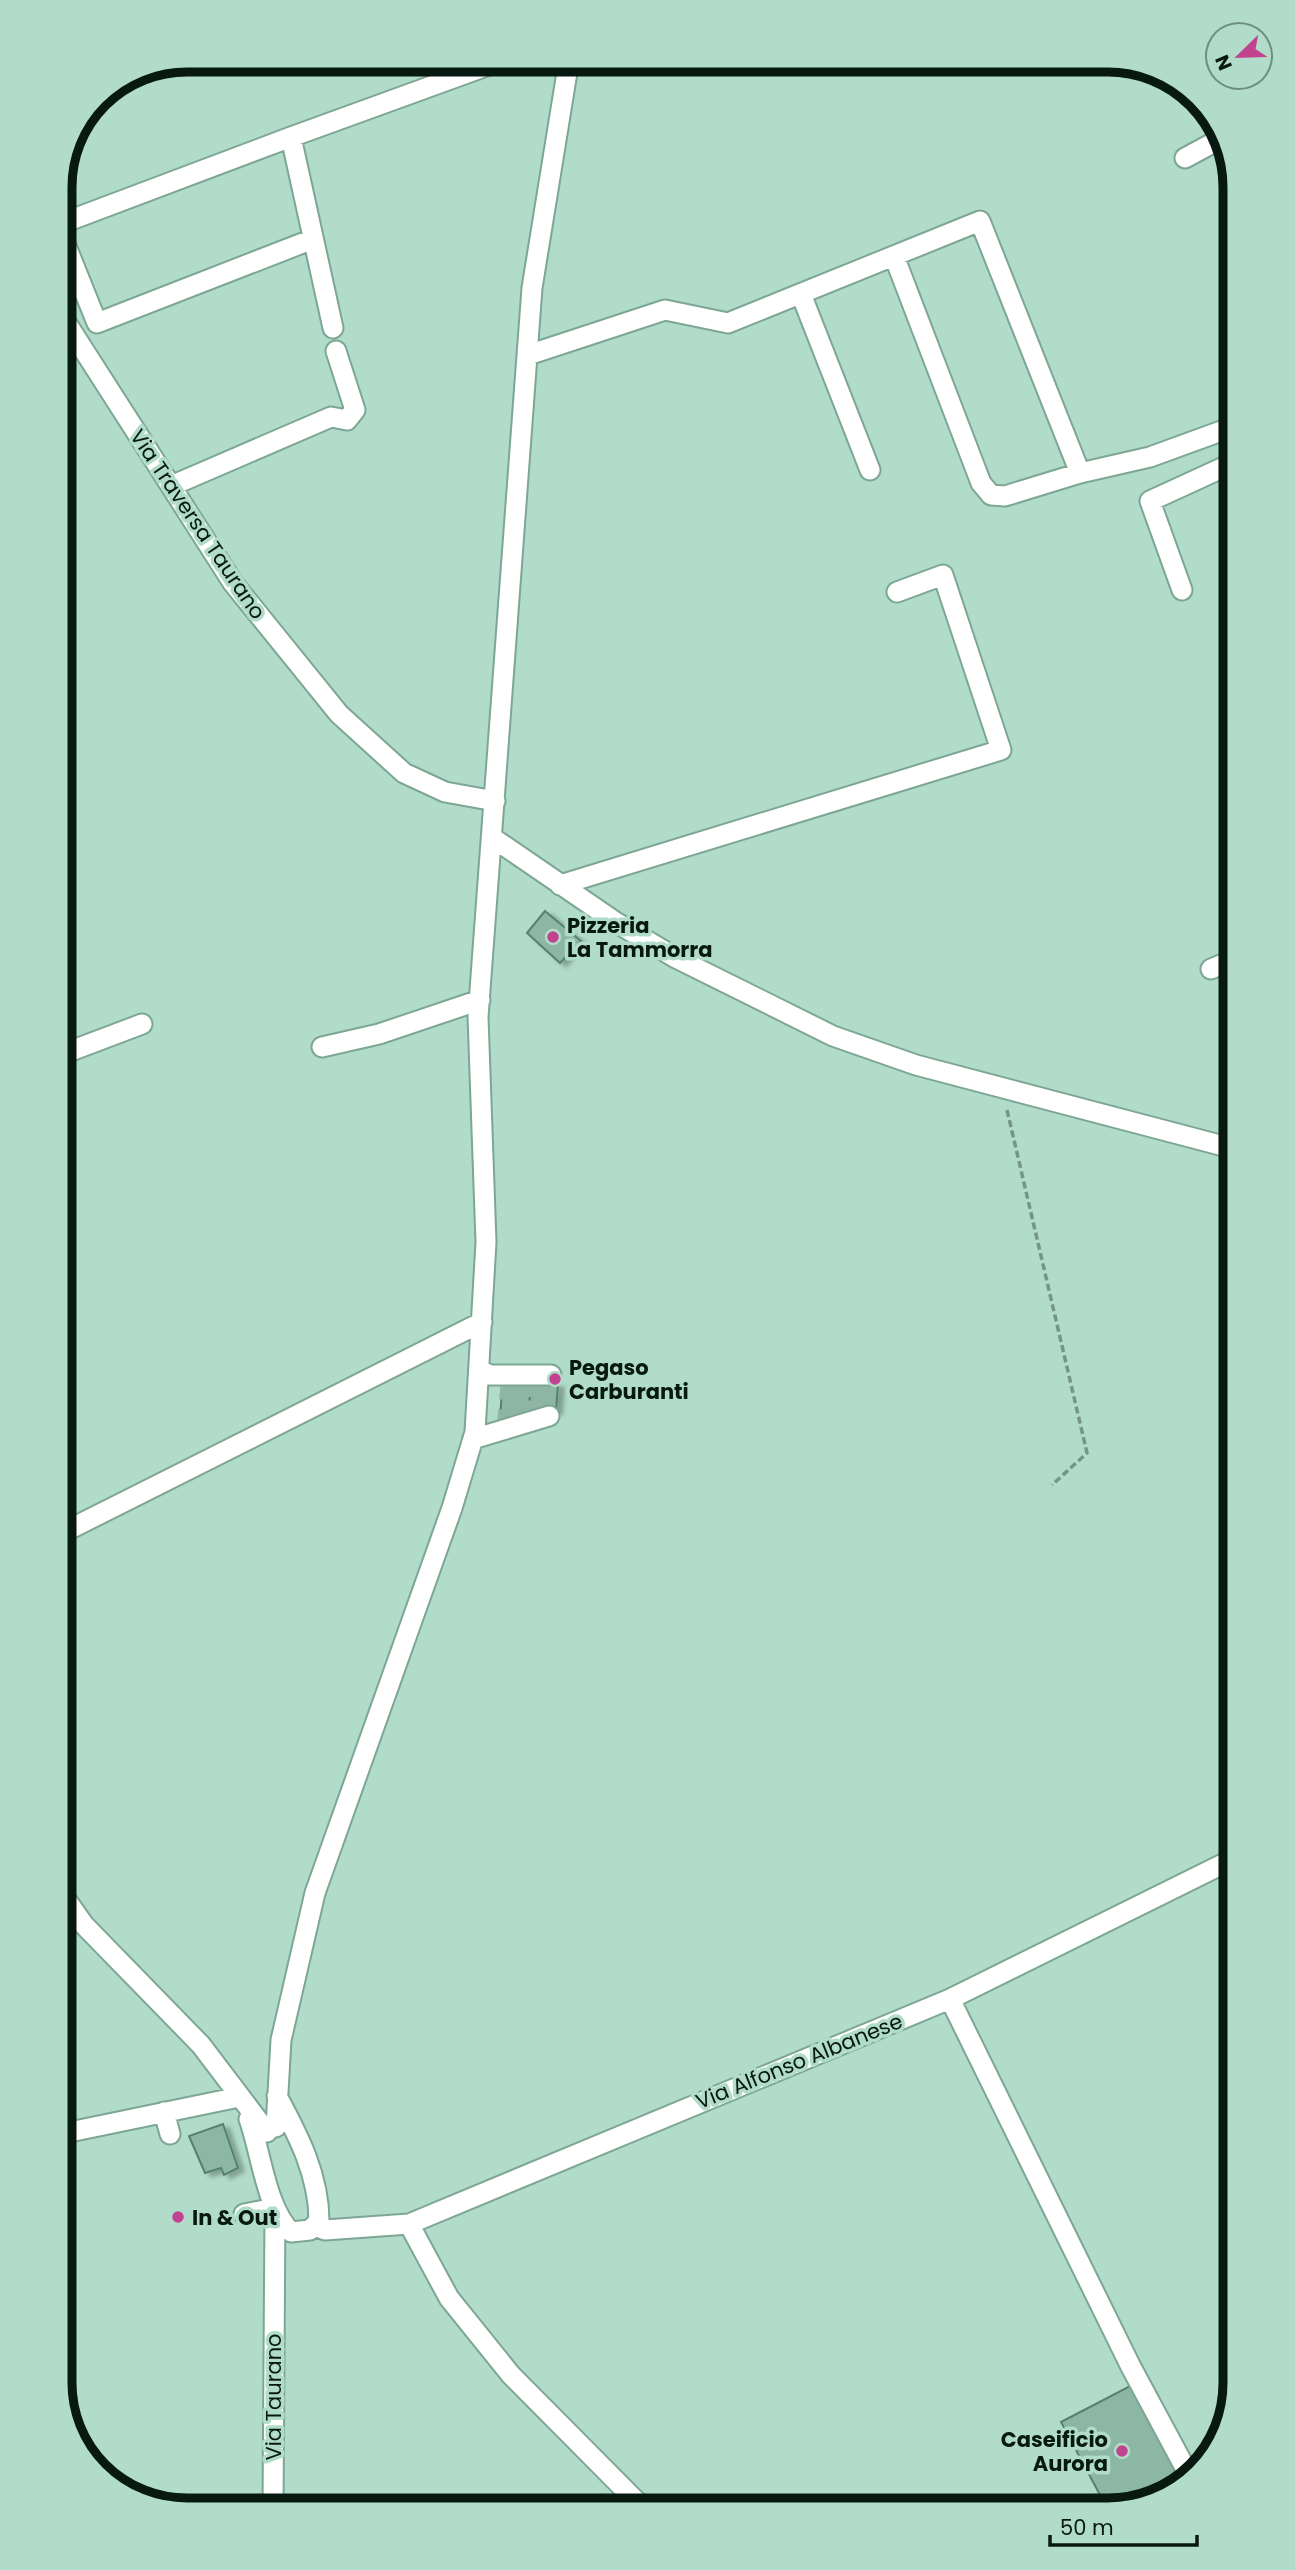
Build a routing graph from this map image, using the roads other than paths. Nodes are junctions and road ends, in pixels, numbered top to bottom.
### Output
1 (470, 72) edge
2 (567, 72) edge
3 (291, 137) junction
4 (1214, 142) edge
5 (1185, 158) dead end
6 (72, 219) edge
7 (313, 239) junction
8 (894, 256) junction
9 (72, 261) edge
10 (801, 294) junction
11 (333, 328) dead end
12 (72, 332) edge
13 (336, 351) dead end
14 (528, 355) junction
15 (1223, 431) edge
16 (1223, 467) edge
17 (870, 470) dead end
18 (1080, 472) junction
19 (171, 486) junction
20 (1182, 590) dead end
21 (897, 592) dead end
22 (495, 801) junction
23 (493, 838) junction
24 (560, 885) junction
25 (1223, 964) edge
26 (1211, 969) dead end
27 (480, 1000) junction
28 (142, 1024) dead end
29 (322, 1047) dead end
30 (72, 1050) edge
31 (1223, 1146) edge
32 (482, 1322) junction
33 (479, 1370) junction
34 (551, 1375) dead end
35 (549, 1416) dead end
36 (473, 1439) junction
37 (72, 1528) edge
38 (1223, 1864) edge
39 (72, 1908) edge
40 (950, 1999) junction
41 (277, 2091) junction
42 (241, 2100) junction
43 (164, 2112) junction
44 (72, 2131) edge
45 (297, 2133) junction
46 (170, 2134) dead end
47 (267, 2134) junction
48 (319, 2205) junction
49 (275, 2208) junction
50 (244, 2214) dead end
51 (409, 2224) junction
52 (350, 2228) junction
53 (308, 2230) junction
54 (274, 2283) junction
55 (1185, 2468) edge
56 (273, 2498) edge
57 (633, 2498) edge

1 - 3 street
2 - 14 street
3 - 6 street
3 - 7 street
4 - 5 street
7 - 9 street
7 - 11 street
8 - 10 street
8 - 18 street
8 - 18 street
10 - 14 street
10 - 17 street
12 - 19 street, Via Traversa Taurano
13 - 19 street
14 - 22 street
15 - 18 street
16 - 20 street
19 - 22 street, Via Traversa Taurano
21 - 24 street
22 - 23 street
23 - 24 street
23 - 27 street
24 - 31 street
25 - 26 street
27 - 29 street
27 - 32 street
28 - 30 street
32 - 33 street
32 - 37 street
33 - 34 street
33 - 36 street
35 - 36 street
36 - 41 street
38 - 40 street, Via Alfonso Albanese
39 - 42 street
40 - 51 street, Via Alfonso Albanese
40 - 55 street
41 - 42 street
41 - 45 street
41 - 47 street
42 - 43 street
42 - 47 street
43 - 44 street
43 - 46 street
45 - 47 street
45 - 48 street
47 - 49 street
48 - 52 street
48 - 53 street
49 - 50 street
49 - 53 street
49 - 54 street, Via Taurano
51 - 52 street, Via Alfonso Albanese
51 - 57 street
52 - 53 street, Via Alfonso Albanese
53 - 54 street, Via Taurano
54 - 56 street, Via Taurano

